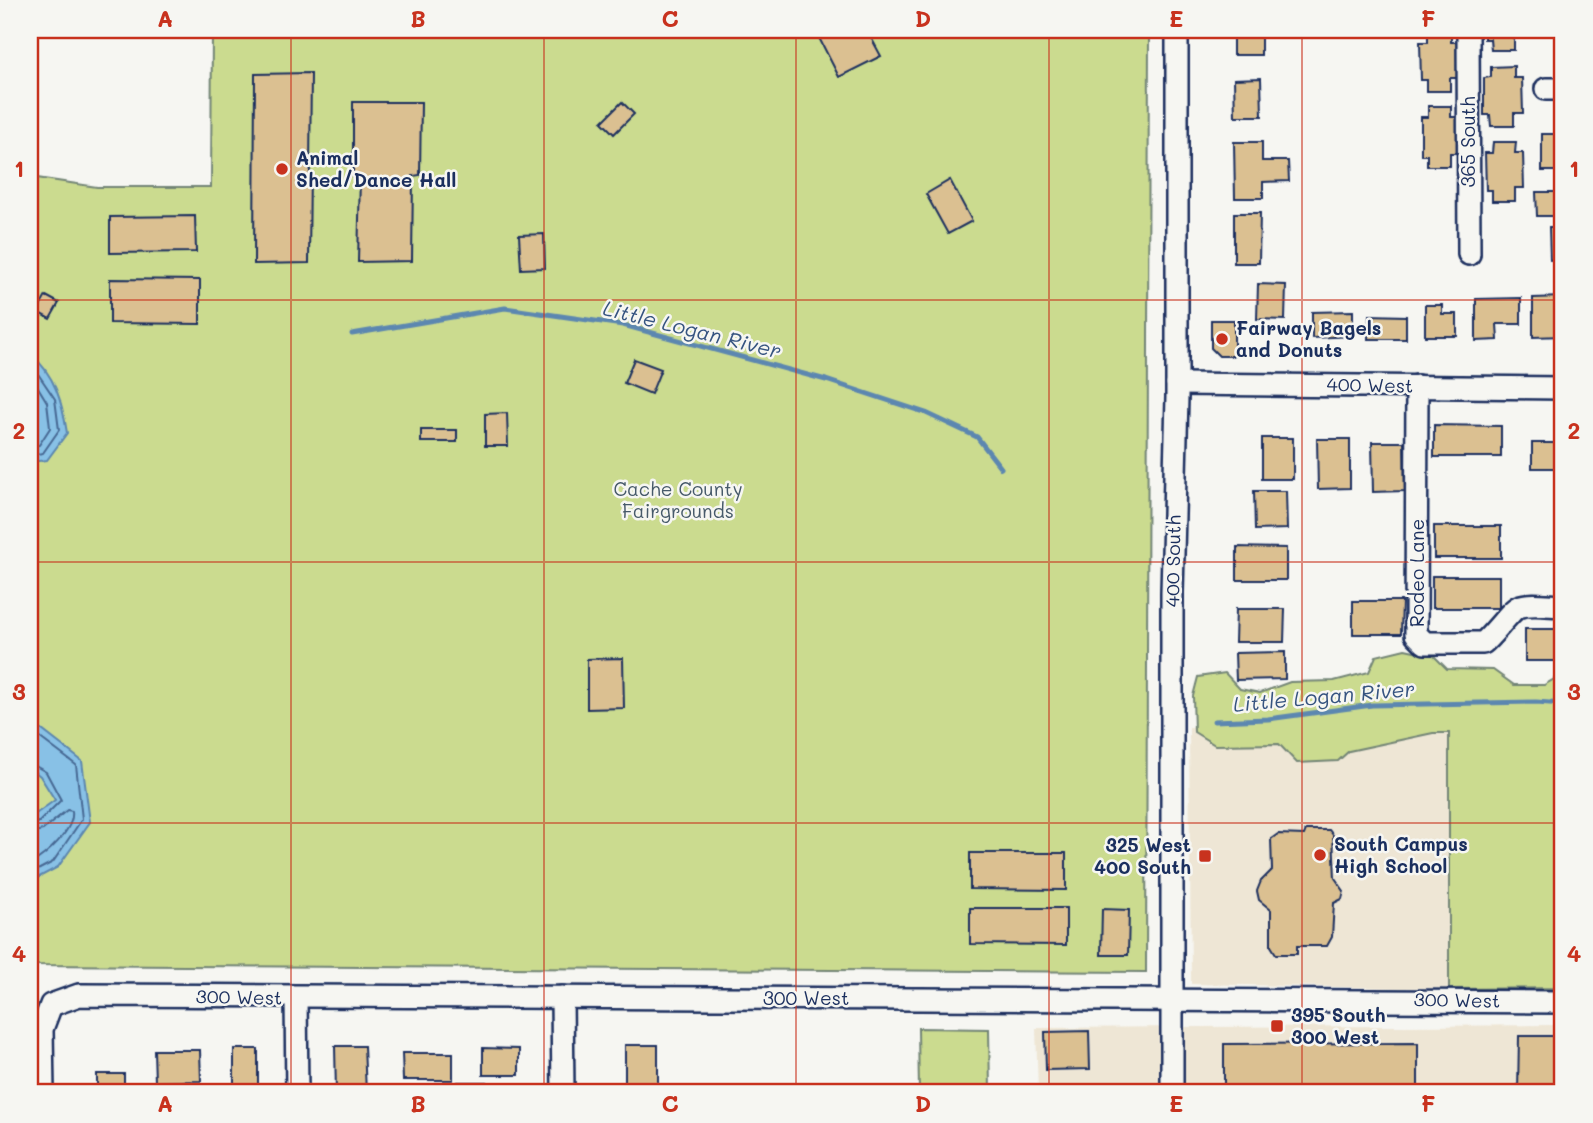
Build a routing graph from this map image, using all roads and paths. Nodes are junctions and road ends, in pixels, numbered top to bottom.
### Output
1 (1177, 30) edge
2 (1468, 30) edge
3 (1469, 254) dead end
4 (1177, 384) junction
5 (1417, 386) junction
6 (1563, 388) edge
7 (1563, 606) edge
8 (562, 997) junction
9 (296, 998) junction
10 (1172, 998) junction
11 (1563, 1002) edge
12 (43, 1093) edge
13 (298, 1093) edge
14 (563, 1093) edge
15 (1172, 1093) edge

1 - 4 street, 400 South
2 - 3 street, 365 South
4 - 5 street, 400 West
4 - 10 street, 400 South
5 - 6 street, 400 West
5 - 7 street, Rodeo Lane
8 - 9 street, 300 West
8 - 10 street, 300 West
8 - 14 street
9 - 12 street, 300 West
9 - 13 street
10 - 11 street, 300 West
10 - 15 street, 400 South

